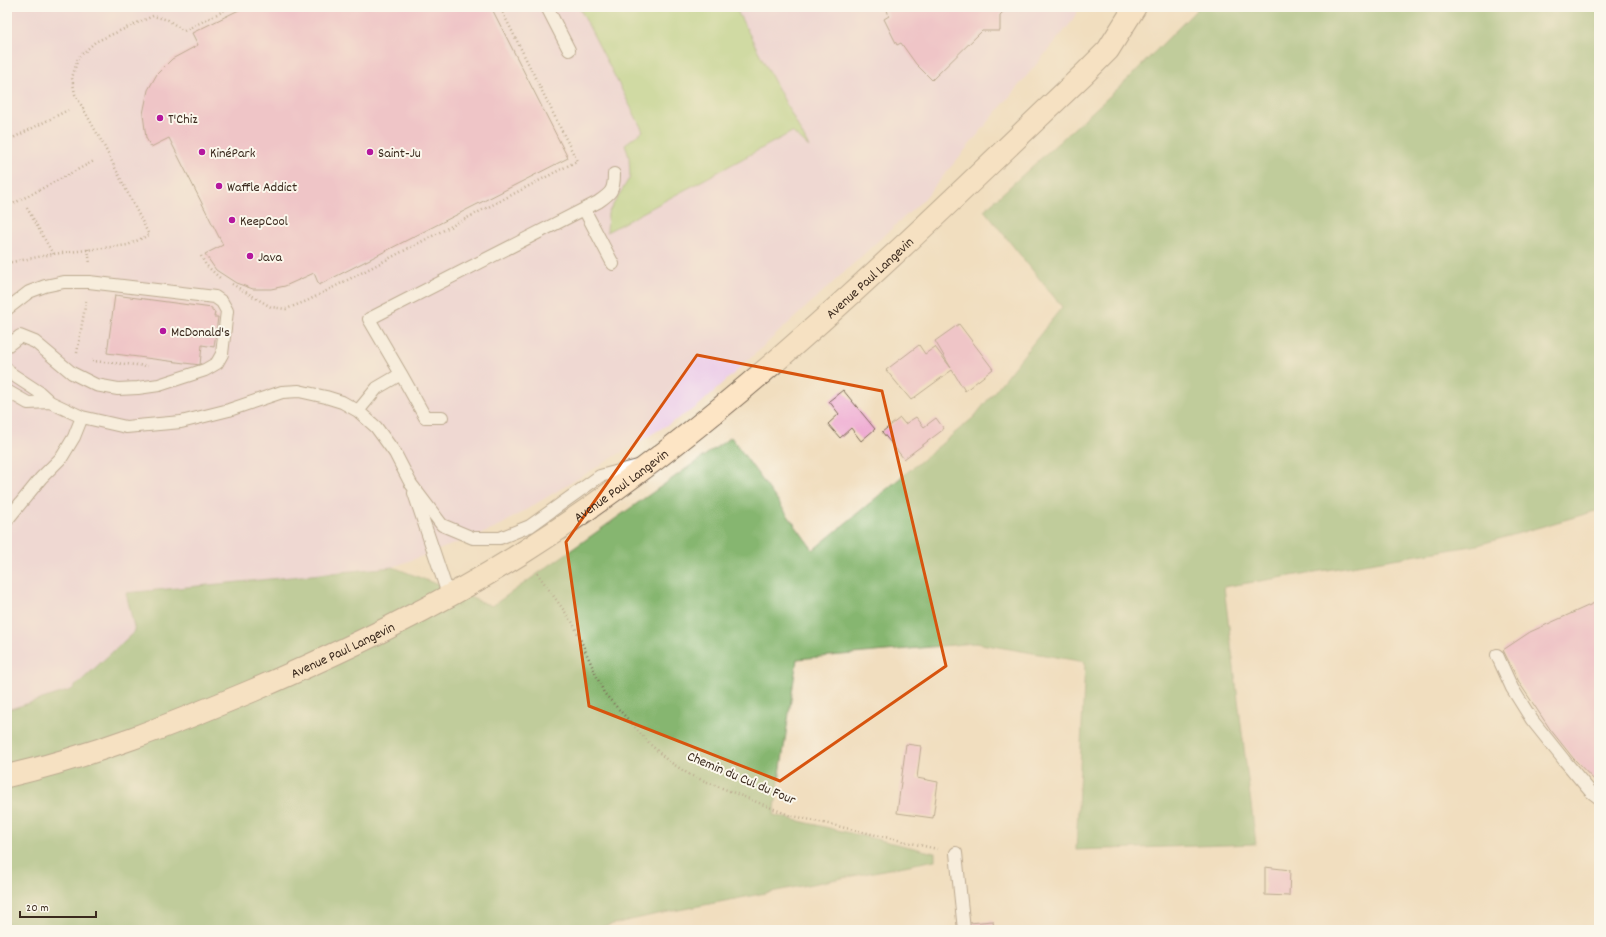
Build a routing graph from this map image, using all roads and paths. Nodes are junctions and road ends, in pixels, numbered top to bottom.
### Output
1 (231, 7) edge
2 (500, 7) edge
3 (547, 7) edge
4 (1135, 7) edge
5 (1125, 16) edge
6 (569, 50) dead end
7 (68, 110) dead end
8 (7, 141) edge
9 (94, 161) dead end
10 (614, 174) dead end
11 (7, 207) edge
12 (27, 208) dead end
13 (584, 209) junction
14 (88, 249) junction
15 (53, 254) junction
16 (201, 256) dead end
17 (7, 263) edge
18 (613, 264) dead end
19 (89, 282) junction
20 (7, 309) edge
21 (7, 346) edge
22 (83, 356) dead end
23 (89, 360) dead end
24 (7, 369) edge
25 (401, 374) junction
26 (138, 388) junction
27 (7, 391) edge
28 (50, 402) junction
29 (358, 411) junction
30 (82, 417) junction
31 (442, 417) dead end
32 (652, 462) junction
33 (411, 484) junction
34 (7, 520) edge
35 (522, 553) junction
36 (449, 597) junction
37 (1497, 655) dead end
38 (7, 776) edge
39 (1599, 798) edge
40 (956, 853) joint
41 (964, 930) edge

1 - 14 path
2 - 16 path
3 - 6 lane
4 - 5 main road, Avenue Paul Langevin
5 - 32 main road, Avenue Paul Langevin
7 - 8 path
9 - 11 path
10 - 13 lane
12 - 15 path
13 - 18 lane
13 - 25 lane
14 - 15 path
14 - 19 path
15 - 17 path
19 - 20 lane
19 - 22 path
19 - 26 lane
21 - 26 lane
23 - 26 path
24 - 28 lane
25 - 29 lane
25 - 31 lane
27 - 28 lane
28 - 30 lane
29 - 30 lane
29 - 33 lane
30 - 34 lane
32 - 33 lane
32 - 35 main road, Avenue Paul Langevin
33 - 36 lane
35 - 36 main road, Avenue Paul Langevin
35 - 40 path, Chemin du Cul du Four
36 - 38 main road, Avenue Paul Langevin
37 - 39 lane
40 - 41 lane

